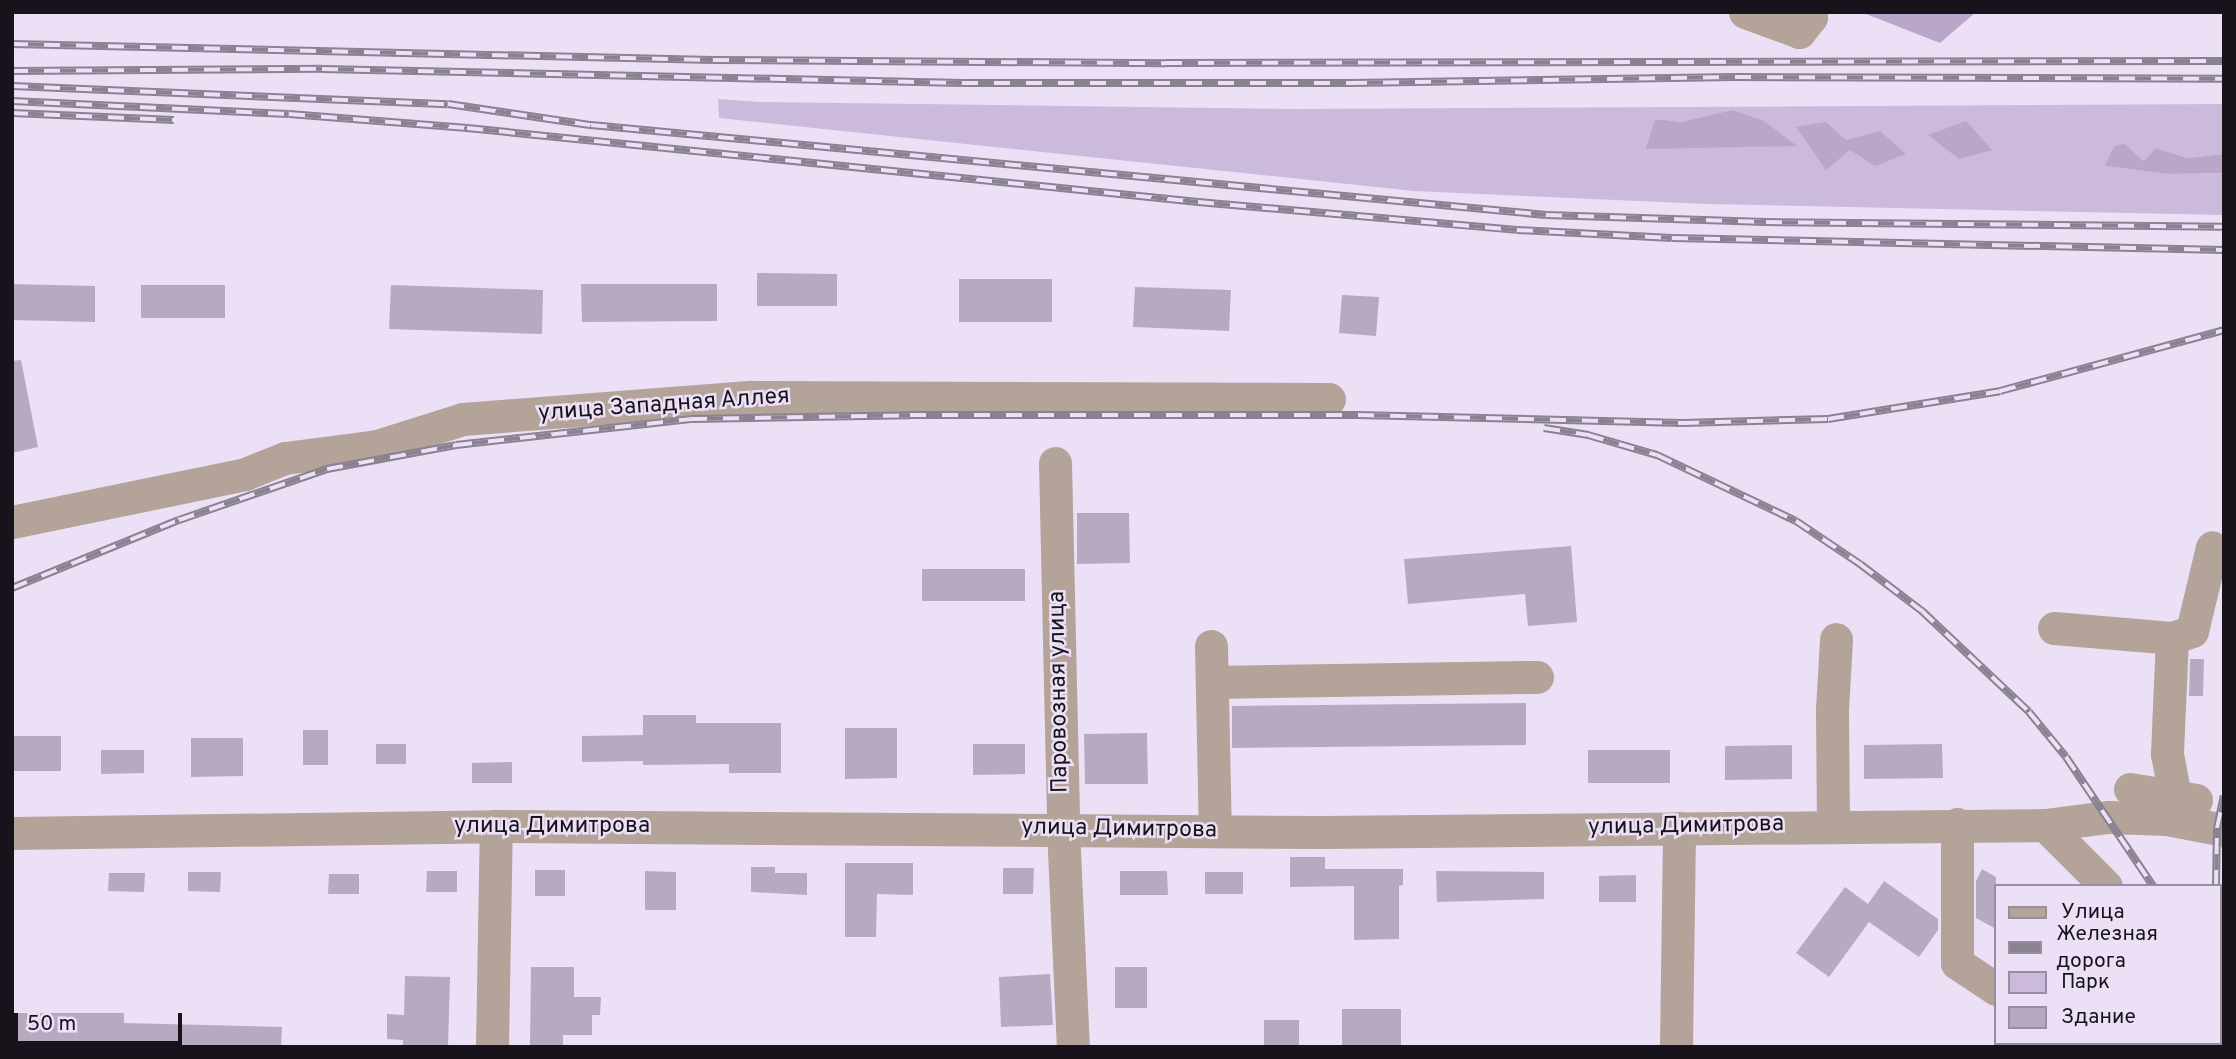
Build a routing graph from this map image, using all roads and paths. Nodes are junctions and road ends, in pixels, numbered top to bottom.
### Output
1 (1745, 12) edge
2 (1809, 12) edge
3 (1329, 399) dead end
4 (1055, 463) dead end
5 (12, 522) edge
6 (2212, 547) dead end
7 (2054, 628) dead end
8 (2172, 638) junction
9 (1836, 639) dead end
10 (1211, 646) dead end
11 (1537, 677) dead end
12 (1212, 682) junction
13 (2130, 789) dead end
14 (2175, 796) junction
15 (1956, 824) junction
16 (1833, 825) junction
17 (2045, 825) junction
18 (496, 826) junction
19 (1679, 828) junction
20 (2213, 828) edge
21 (1063, 829) junction
22 (1215, 831) junction
23 (12, 833) edge
24 (2104, 884) edge
25 (1994, 988) edge
26 (492, 1047) edge
27 (1073, 1047) edge
28 (1676, 1047) edge

1 - 2 street
3 - 5 street, улица Западная Аллея
4 - 21 street, Паровозная улица
6 - 8 street
7 - 8 street
8 - 14 street
9 - 16 street
10 - 12 street
11 - 12 street
12 - 22 street
13 - 14 street
14 - 20 street
15 - 16 street, улица Димитрова
15 - 17 street, улица Димитрова
15 - 25 street
16 - 19 street, улица Димитрова
17 - 20 street, улица Димитрова
17 - 24 street
18 - 21 street, улица Димитрова
18 - 23 street, улица Димитрова
18 - 26 street
19 - 22 street, улица Димитрова
19 - 28 street
21 - 22 street, улица Димитрова
21 - 27 street, Паровозная улица

